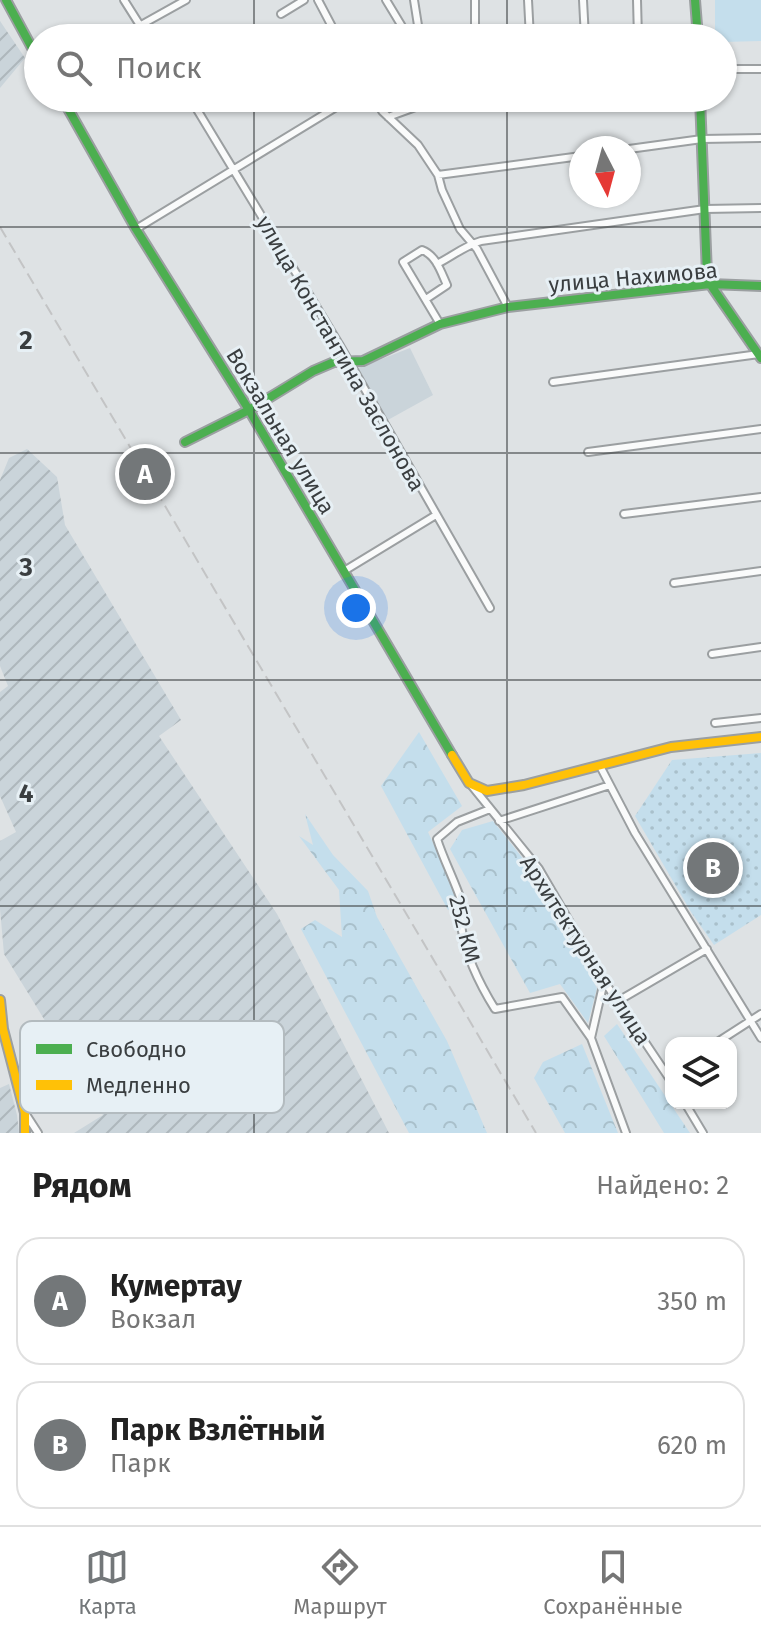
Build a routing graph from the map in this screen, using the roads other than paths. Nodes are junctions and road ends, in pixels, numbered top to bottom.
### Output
1 (124, 0) edge
2 (186, 0) edge
3 (304, 0) edge
4 (318, 0) edge
5 (386, 0) edge
6 (414, 0) edge
7 (475, 0) edge
8 (528, 0) edge
9 (583, 0) edge
10 (637, 0) edge
11 (695, 0) edge
12 (9, 1) edge
13 (178, 2) edge
14 (281, 14) dead end
15 (140, 24) edge
16 (143, 24) edge
17 (330, 24) edge
18 (401, 24) edge
19 (418, 24) edge
20 (475, 24) edge
21 (529, 24) edge
22 (584, 24) edge
23 (638, 24) edge
24 (697, 24) edge
25 (24, 31) edge
26 (737, 69) edge
27 (761, 69) edge
28 (70, 112) edge
29 (198, 112) edge
30 (328, 112) edge
31 (383, 112) edge
32 (401, 112) edge
33 (701, 112) edge
34 (388, 117) junction
35 (761, 138) edge
36 (702, 139) junction
37 (641, 147) edge
38 (569, 158) edge
39 (232, 169) junction
40 (438, 175) junction
41 (761, 208) edge
42 (705, 209) junction
43 (136, 229) junction
44 (471, 244) junction
45 (437, 264) junction
46 (710, 284) junction
47 (761, 286) edge
48 (426, 299) junction
49 (508, 307) junction
50 (440, 324) junction
51 (760, 355) edge
52 (348, 361) junction
53 (553, 382) dead end
54 (249, 410) junction
55 (761, 429) edge
56 (185, 442) dead end
57 (588, 452) dead end
58 (761, 497) edge
59 (624, 514) dead end
60 (436, 515) junction
61 (344, 571) junction
62 (761, 571) edge
63 (674, 583) dead end
64 (490, 608) dead end
65 (761, 647) edge
66 (712, 654) dead end
67 (761, 718) edge
68 (715, 723) dead end
69 (761, 737) edge
70 (600, 766) junction
71 (469, 783) junction
72 (610, 785) junction
73 (490, 809) junction
74 (499, 821) junction
75 (707, 949) junction
76 (604, 981) junction
77 (0, 1000) edge
78 (618, 1001) junction
79 (761, 1014) edge
80 (750, 1021) junction
81 (725, 1037) edge
82 (591, 1038) junction
83 (761, 1038) edge
84 (665, 1069) edge
85 (20, 1094) edge
86 (689, 1109) edge
87 (25, 1113) joint
88 (25, 1133) edge
89 (38, 1133) edge
90 (626, 1133) edge
91 (703, 1133) edge

1 - 15 street
2 - 13 street
3 - 14 street
4 - 17 street
5 - 18 street
6 - 19 street
7 - 20 street
8 - 21 street
9 - 22 street
10 - 23 street
11 - 24 main road
12 - 25 main road
13 - 16 street
26 - 27 street
28 - 43 main road, Вокзальная улица
29 - 39 street, улица Константина Заслонова
30 - 39 street
31 - 34 street
32 - 34 street
33 - 36 main road
34 - 40 street
35 - 36 street
36 - 37 street
36 - 42 main road
38 - 40 street
39 - 43 street
39 - 52 street, улица Константина Заслонова
40 - 44 street
41 - 42 street
42 - 44 street
42 - 46 main road
43 - 54 main road, Вокзальная улица
44 - 45 street
44 - 49 street
45 - 48 street
45 - 48 street
46 - 47 main road, улица Нахимова
46 - 49 main road, улица Нахимова
46 - 51 main road
48 - 50 street
49 - 50 main road, улица Нахимова
50 - 52 main road, улица Нахимова
51 - 53 street
52 - 54 main road, улица Нахимова
52 - 60 street, улица Константина Заслонова
54 - 56 main road, улица Нахимова
54 - 61 main road, Вокзальная улица
55 - 57 street
58 - 59 street
60 - 61 street
60 - 64 street, улица Константина Заслонова
61 - 71 main road, Вокзальная улица
62 - 63 street
65 - 66 street
67 - 68 street
69 - 70 main road
70 - 71 main road
70 - 72 street
71 - 73 street, Архитектурная улица
72 - 74 street
72 - 75 street
73 - 74 street, Архитектурная улица
73 - 82 street, 252 КМ
74 - 76 street, Архитектурная улица
75 - 78 street
75 - 80 street
76 - 78 street, Архитектурная улица
76 - 82 street
77 - 85 main road
78 - 84 street, Архитектурная улица
79 - 80 street
80 - 81 street
80 - 83 street
82 - 90 street
86 - 91 street
87 - 88 main road
87 - 89 street

